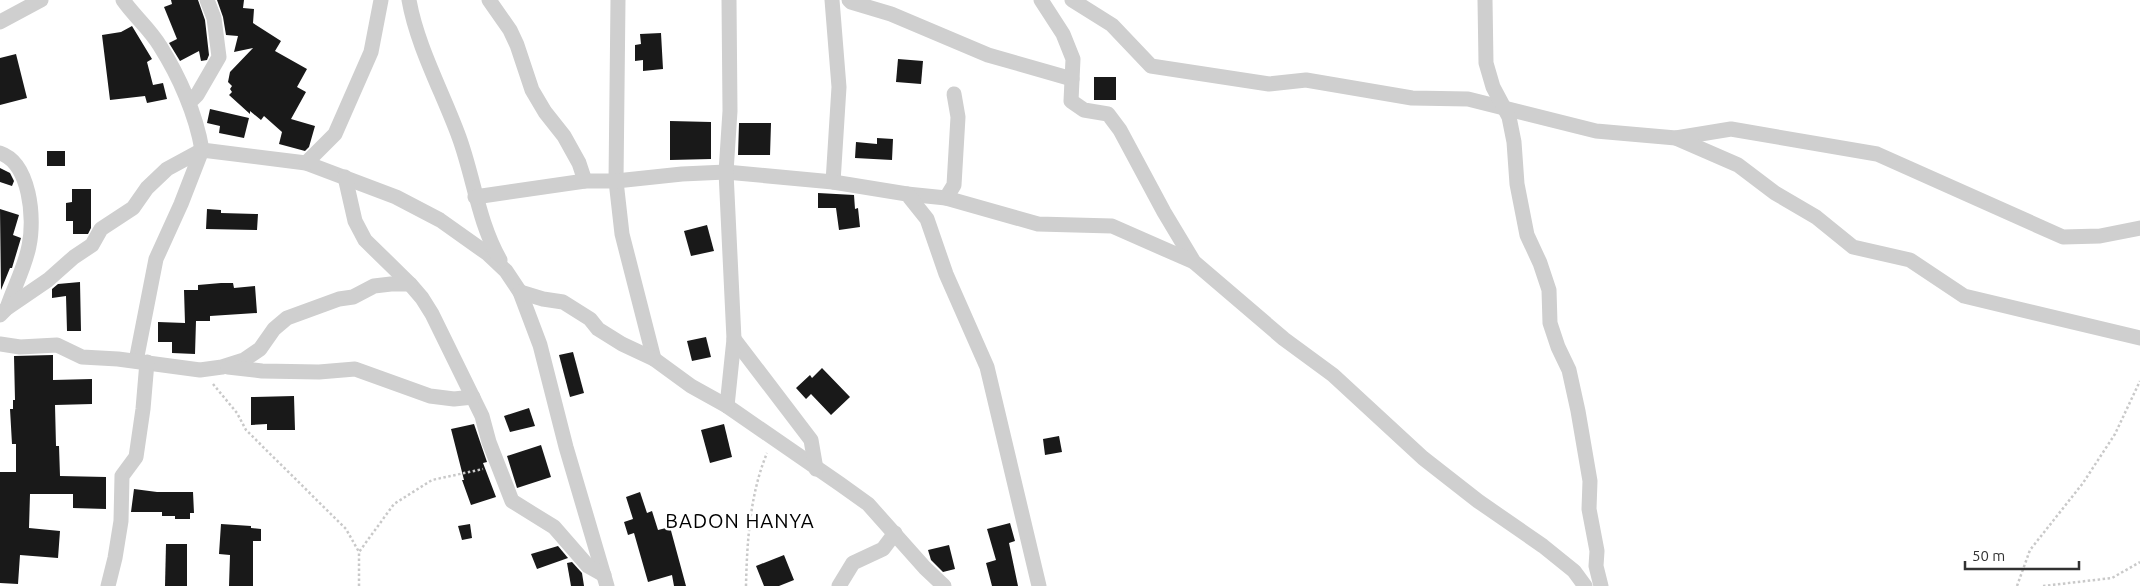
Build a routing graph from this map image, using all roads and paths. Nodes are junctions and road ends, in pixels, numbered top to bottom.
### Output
1 (41, 0) edge
2 (124, 0) edge
3 (207, 0) edge
4 (381, 0) edge
5 (409, 0) edge
6 (489, 0) edge
7 (618, 0) edge
8 (729, 0) edge
9 (832, 0) edge
10 (849, 0) edge
11 (1041, 0) edge
12 (1072, 0) edge
13 (1485, 0) edge
14 (4, 15) edge
15 (1072, 79) junction
16 (954, 94) dead end
17 (186, 95) junction
18 (1505, 108) junction
19 (1676, 138) junction
20 (202, 150) junction
21 (0, 152) edge
22 (306, 163) junction
23 (726, 172) junction
24 (345, 177) junction
25 (585, 180) junction
26 (616, 181) junction
27 (833, 182) junction
28 (907, 194) junction
29 (475, 197) junction
30 (946, 198) junction
31 (2140, 228) edge
32 (1194, 262) junction
33 (506, 271) junction
34 (410, 284) junction
35 (520, 292) junction
36 (3, 311) edge
37 (2140, 338) edge
38 (734, 339) junction
39 (0, 344) edge
40 (654, 359) junction
41 (142, 362) junction
42 (222, 367) junction
43 (200, 370) junction
44 (2140, 381) edge
45 (473, 397) junction
46 (727, 406) junction
47 (773, 440) junction
48 (498, 467) junction
49 (816, 469) junction
50 (895, 533) junction
51 (358, 552) junction
52 (2140, 562) edge
53 (606, 580) edge
54 (108, 586) edge
55 (359, 586) edge
56 (746, 586) edge
57 (839, 586) edge
58 (944, 586) edge
59 (1039, 586) edge
60 (1585, 586) edge
61 (1601, 586) edge
62 (2017, 586) edge
63 (2043, 586) edge

1 - 14 street
2 - 17 street
3 - 17 street
4 - 22 street
5 - 29 street
6 - 25 street
7 - 26 street
8 - 23 street
9 - 27 street
10 - 15 street
11 - 15 street
12 - 18 street
13 - 18 street
15 - 32 street
16 - 30 street
17 - 20 street
18 - 19 street
18 - 61 street
19 - 31 street
19 - 37 street
20 - 22 street
20 - 36 street
20 - 41 street
21 - 36 street
22 - 24 street
23 - 26 street
23 - 27 street
23 - 38 street
24 - 33 street
24 - 34 street
25 - 26 street
25 - 29 street
26 - 40 street
27 - 28 street
28 - 30 street
28 - 59 street
29 - 33 street
30 - 32 street
32 - 60 street
33 - 35 street
34 - 42 street
34 - 45 street
35 - 40 street
35 - 53 street
38 - 46 street
38 - 49 street
39 - 41 street
40 - 46 street
41 - 43 street
41 - 54 street
42 - 43 street
42 - 45 street
43 - 51 path
44 - 62 path
45 - 48 street
46 - 47 street
47 - 49 street
47 - 56 path
48 - 51 path
48 - 53 street
49 - 50 street
50 - 57 street
50 - 58 street
51 - 55 path
52 - 63 path

